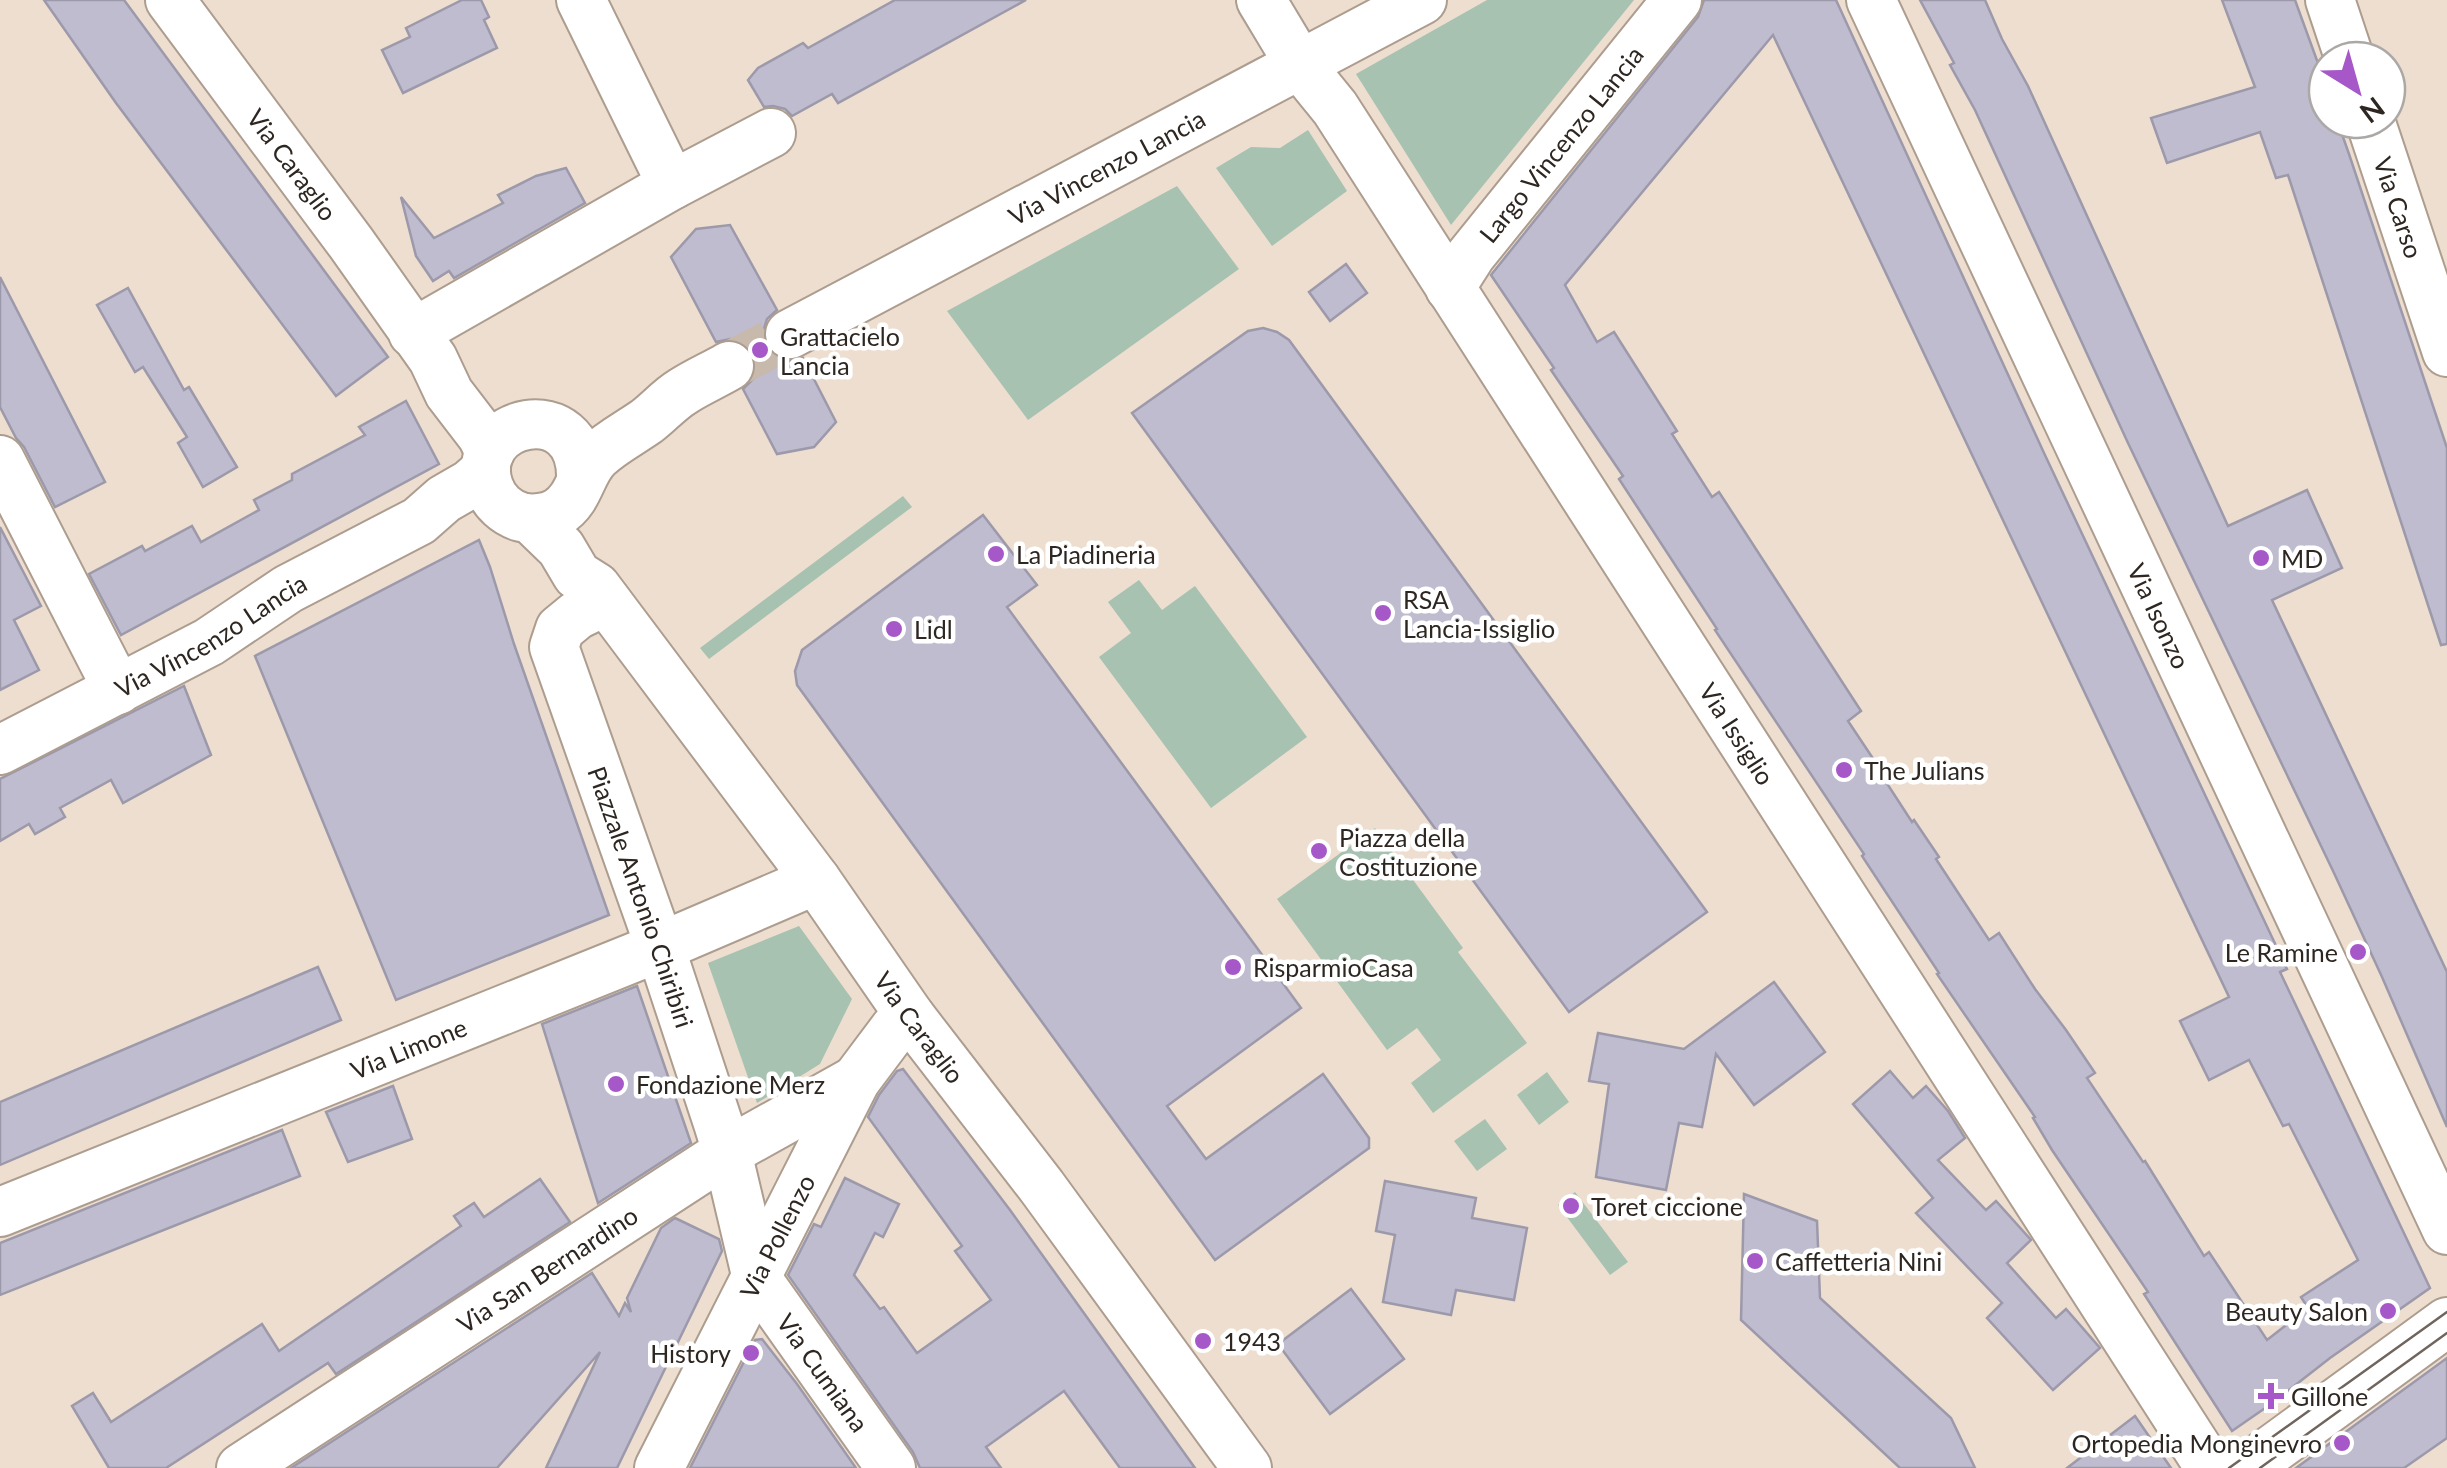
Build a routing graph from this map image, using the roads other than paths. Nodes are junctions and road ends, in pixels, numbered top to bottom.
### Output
1 (170, 0) edge
2 (581, 0) edge
3 (1261, 0) edge
4 (1422, 0) edge
5 (1677, 0) edge
6 (1871, 0) edge
7 (2330, 0) edge
8 (2343, 40) edge
9 (1300, 64) junction
10 (771, 134) dead end
11 (2377, 140) edge
12 (672, 185) junction
13 (1450, 288) junction
14 (790, 334) tunnel mouth
15 (423, 346) junction
16 (2447, 352) edge
17 (729, 366) tunnel mouth
18 (682, 392) junction
19 (0, 460) edge
20 (514, 467) junction
21 (579, 486) junction
22 (601, 594) junction
23 (118, 690) junction
24 (0, 750) edge
25 (816, 880) junction
26 (660, 947) junction
27 (910, 1016) junction
28 (856, 1080) junction
29 (728, 1152) junction
30 (0, 1212) edge
31 (2447, 1230) edge
32 (757, 1279) junction
33 (2447, 1322) edge
34 (241, 1468) edge
35 (659, 1468) edge
36 (891, 1468) edge
37 (1247, 1468) edge
38 (2210, 1468) edge
39 (2247, 1468) edge

1 - 15 street, Via Caraglio
2 - 12 street
3 - 9 street, Via Issiglio
4 - 9 street, Via Vincenzo Lancia
5 - 13 street, Largo Vincenzo Lancia
6 - 31 street, Via Isonzo
7 - 8 street
9 - 13 street, Via Issiglio
9 - 14 street, Via Vincenzo Lancia
10 - 12 street
11 - 16 street, Via Carso
12 - 15 street
13 - 38 street, Via Issiglio
15 - 20 street, Via Caraglio
17 - 18 street, Via Vincenzo Lancia
18 - 20 street, Via Vincenzo Lancia
18 - 21 street, Via Vincenzo Lancia
19 - 23 street
20 - 21 street, Via Vincenzo Lancia
20 - 21 street, Via Caraglio
20 - 22 street, Via Caraglio
20 - 23 street, Via Vincenzo Lancia
21 - 22 street, Via Caraglio
22 - 25 street, Via Caraglio
22 - 26 street, Piazzale Antonio Chiribiri
23 - 24 street, Via Vincenzo Lancia
25 - 26 street, Via Limone
25 - 27 street, Via Caraglio
26 - 29 street, Piazzale Antonio Chiribiri
26 - 30 street, Via Limone
27 - 28 street, Via Pollenzo
27 - 37 street, Via Caraglio
28 - 29 street, Via San Bernardino
28 - 32 street, Via Pollenzo
29 - 32 street, Piazzale Antonio Chiribiri
29 - 34 street, Via San Bernardino
32 - 35 street, Via Pollenzo
32 - 36 street, Via Cumiana
33 - 39 street

